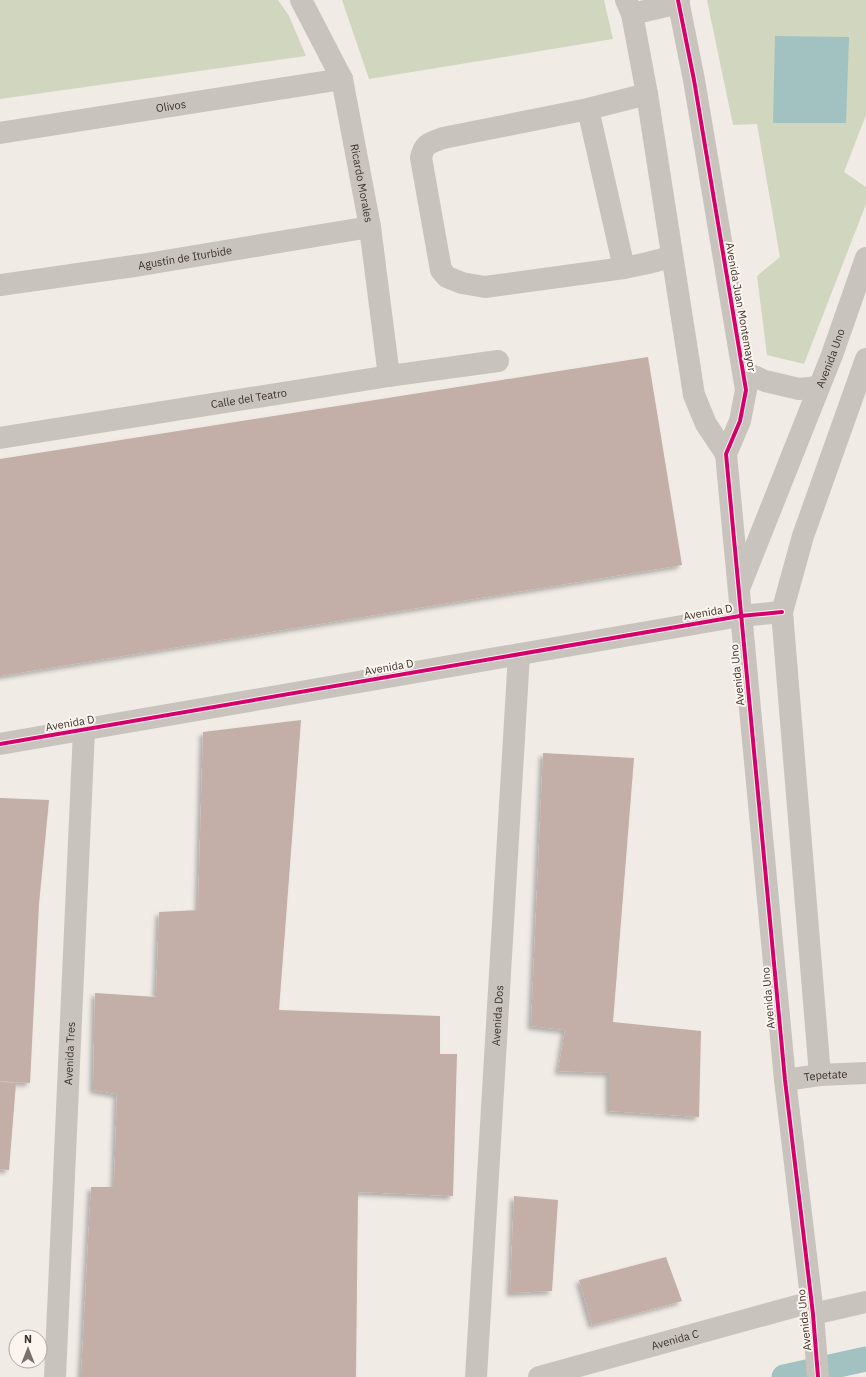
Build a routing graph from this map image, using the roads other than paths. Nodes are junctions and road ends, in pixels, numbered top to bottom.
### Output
1 (301, 0) edge
2 (679, 2) edge
3 (629, 7) edge
4 (342, 79) junction
5 (647, 94) junction
6 (588, 109) junction
7 (0, 133) edge
8 (370, 227) junction
9 (671, 257) junction
10 (866, 258) edge
11 (624, 268) junction
12 (0, 285) edge
13 (866, 359) edge
14 (498, 361) dead end
15 (744, 372) junction
16 (390, 376) junction
17 (819, 387) junction
18 (857, 412) edge
19 (0, 438) edge
20 (726, 454) junction
21 (738, 591) junction
22 (782, 612) junction
23 (740, 616) junction
24 (519, 654) junction
25 (84, 730) junction
26 (0, 744) edge
27 (866, 1073) edge
28 (820, 1075) junction
29 (785, 1080) junction
30 (866, 1302) edge
31 (813, 1313) junction
32 (55, 1377) edge
33 (476, 1377) edge
34 (539, 1377) edge
35 (818, 1377) edge

1 - 4 street, Ricardo Morales
2 - 3 street
2 - 15 street, Avenida Juan Montemayor
3 - 5 street, Avenida Juan Montemayor
4 - 7 street, Olivos
4 - 8 street, Ricardo Morales
5 - 6 street
5 - 9 street, Avenida Juan Montemayor
6 - 11 street
6 - 11 street
8 - 12 street, Agustín de Iturbide
8 - 16 street, Ricardo Morales
9 - 11 street
9 - 20 street, Avenida Juan Montemayor
10 - 17 street, Avenida Uno
13 - 18 street
14 - 16 street, Calle del Teatro
15 - 17 street
15 - 20 street, Avenida Juan Montemayor
16 - 19 street, Calle del Teatro
17 - 21 street, Avenida Uno
18 - 22 street
20 - 21 street, Avenida Juan Montemayor
21 - 23 street, Avenida Juan Montemayor
22 - 23 street, Avenida D
22 - 28 street
23 - 24 street, Avenida D
23 - 29 street, Avenida Uno
24 - 25 street, Avenida D
24 - 33 street, Avenida Dos
25 - 26 street, Avenida D
25 - 32 street, Avenida Tres
27 - 28 street, Tepetate
28 - 29 street, Tepetate
29 - 31 street, Avenida Uno
30 - 31 street, Avenida C
31 - 34 street, Avenida C
31 - 35 street, Avenida Uno

